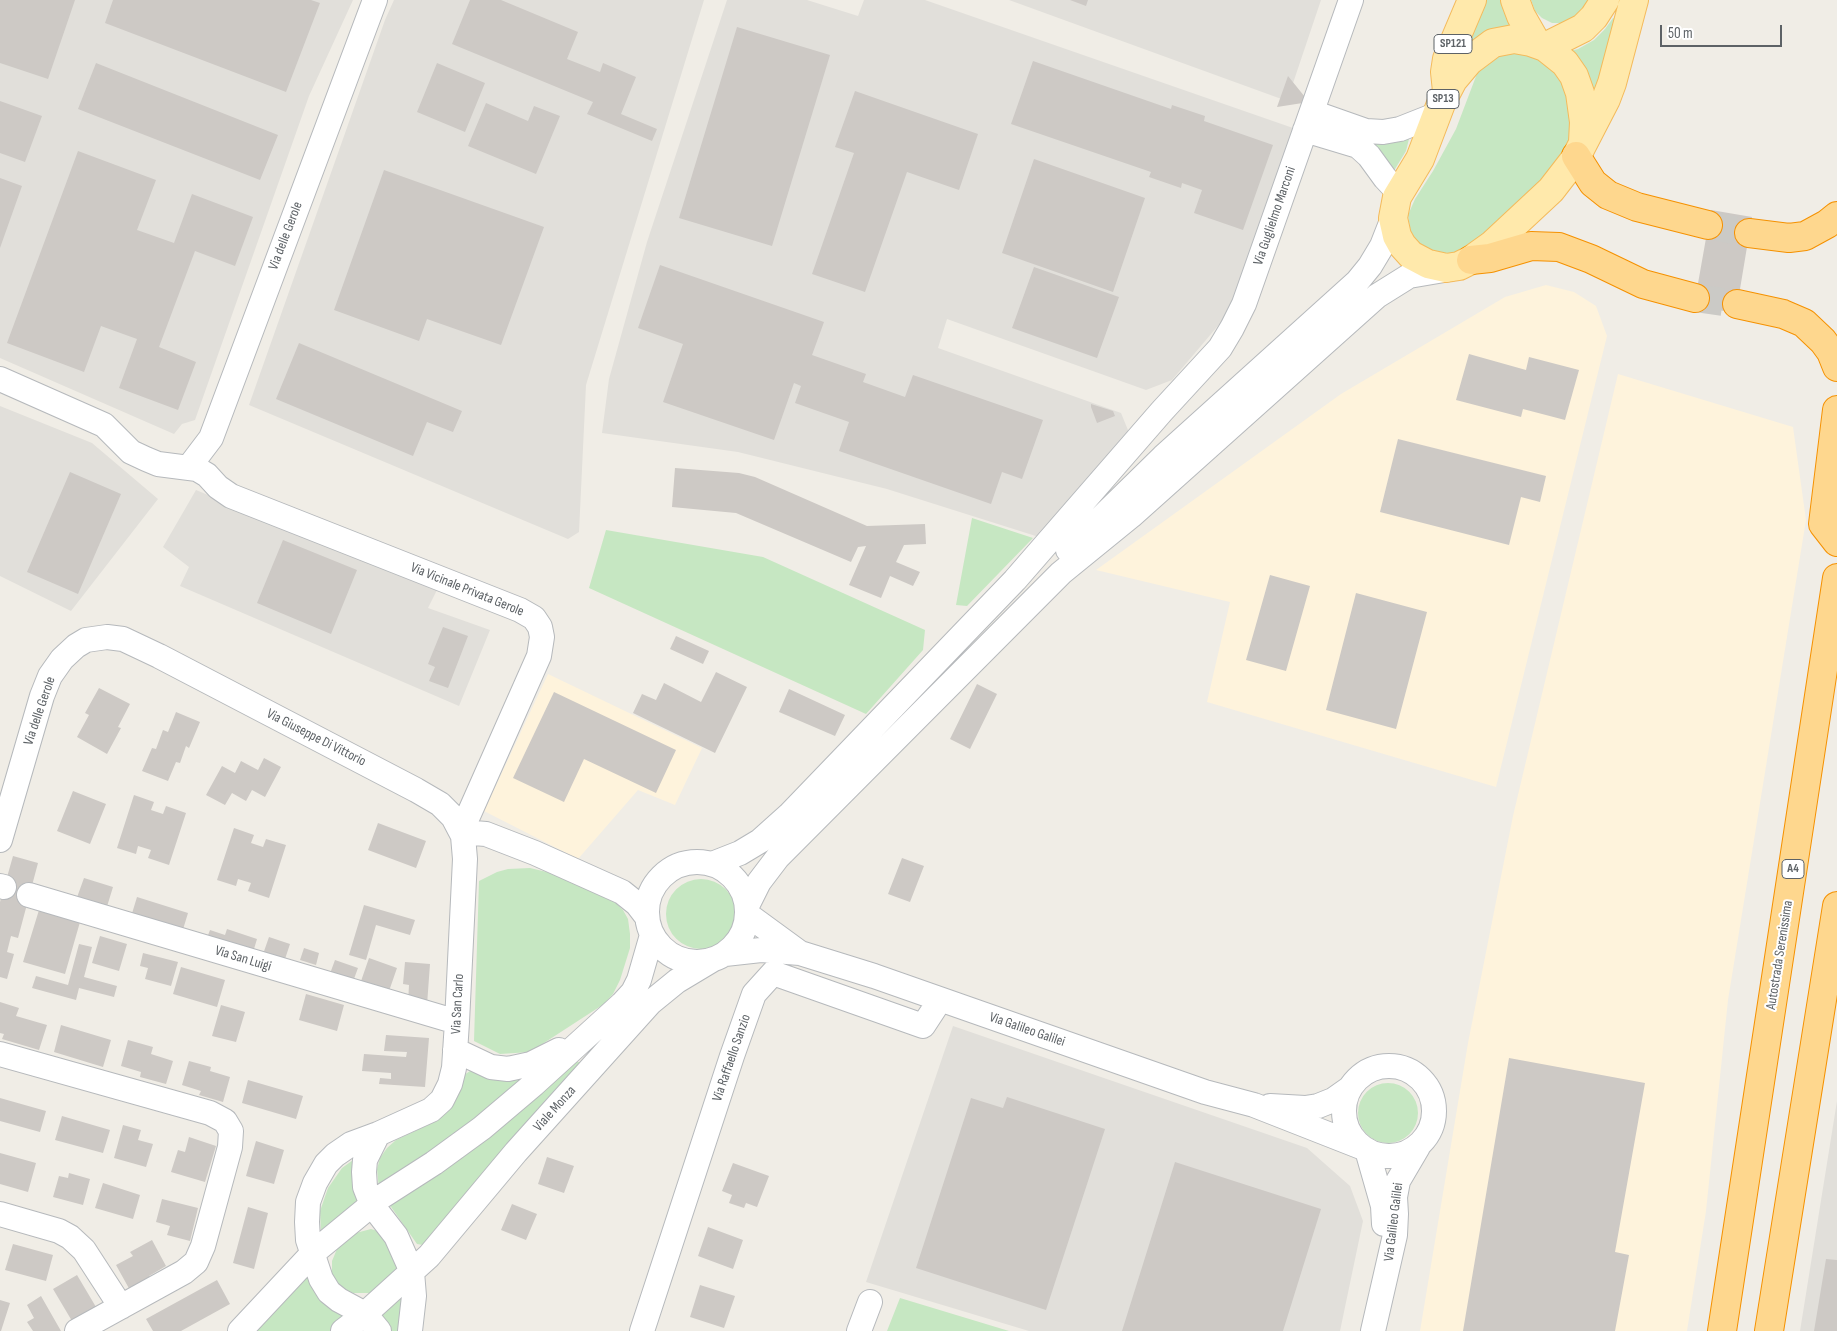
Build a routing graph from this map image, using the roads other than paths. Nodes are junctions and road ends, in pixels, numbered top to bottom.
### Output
1 (375, 0) edge
2 (1351, 0) edge
3 (1472, 0) edge
4 (1515, 0) edge
5 (1605, 0) edge
6 (1634, 0) edge
7 (1541, 46) junction
8 (1442, 102) junction
9 (1308, 121) junction
10 (1580, 149) junction
11 (1396, 206) junction
12 (1837, 216) edge
13 (1708, 225) tunnel mouth
14 (1749, 232) tunnel mouth
15 (1462, 264) junction
16 (1695, 298) tunnel mouth
17 (1737, 304) tunnel mouth
18 (1837, 367) edge
19 (0, 379) edge
20 (1837, 410) edge
21 (189, 467) junction
22 (1837, 542) edge
23 (1837, 578) edge
24 (159, 656) joint
25 (461, 832) junction
26 (0, 839) edge
27 (716, 865) junction
28 (658, 880) junction
29 (622, 892) junction
30 (29, 895) dead end
31 (1837, 906) edge
32 (748, 910) junction
33 (650, 926) junction
34 (1837, 929) edge
35 (800, 953) junction
36 (719, 957) junction
37 (940, 1000) junction
38 (457, 1022) junction
39 (592, 1032) junction
40 (1817, 1033) junction
41 (455, 1050) junction
42 (0, 1054) edge
43 (1350, 1088) junction
44 (1254, 1106) junction
45 (378, 1134) junction
46 (1418, 1147) junction
47 (1364, 1149) junction
48 (372, 1205) junction
49 (0, 1214) edge
50 (313, 1254) junction
51 (412, 1272) junction
52 (870, 1302) dead end
53 (121, 1307) junction
54 (372, 1323) edge
55 (77, 1331) edge
56 (240, 1331) edge
57 (343, 1331) edge
58 (410, 1331) edge
59 (642, 1331) edge
60 (859, 1331) edge
61 (1360, 1331) edge
62 (1373, 1331) edge
63 (1722, 1331) edge
64 (1769, 1331) edge

1 - 21 street, Via delle Gerole
2 - 9 street, Via Guglielmo Marconi
3 - 8 main road, SP121
4 - 7 main road
5 - 7 main road
6 - 10 main road
7 - 8 main road, SP13
7 - 10 main road, SP13
8 - 9 street
8 - 11 main road, SP13
9 - 11 street
9 - 27 street, Via Guglielmo Marconi
10 - 13 highway
10 - 15 main road
11 - 15 main road
11 - 27 street, SP13
12 - 14 highway
15 - 16 highway
15 - 32 street
17 - 18 highway
19 - 21 street
20 - 22 highway
21 - 25 street, Via Vicinale Privata Gerole
23 - 63 highway, Autostrada Serenissima / A4
24 - 25 street, Via Giuseppe Di Vittorio
24 - 26 street, Via delle Gerole
25 - 29 street
25 - 38 street, Via San Carlo
27 - 28 street
27 - 32 street
28 - 29 street
28 - 33 street
29 - 33 street
30 - 38 street, Via San Luigi
31 - 40 highway
32 - 35 street, Via Galileo Galilei
32 - 36 street
33 - 36 street
33 - 39 street
34 - 40 highway
35 - 36 street, Via Galileo Galilei
35 - 37 street, Via Galileo Galilei
36 - 51 street, Viale Monza
37 - 44 street, Via Galileo Galilei
37 - 59 street, Via Raffaello Sanzio
38 - 41 street, Via San Carlo
39 - 41 street
39 - 48 street
40 - 64 highway
41 - 45 street, Via San Carlo
42 - 53 street
43 - 44 street, Via Galileo Galilei
43 - 46 street
43 - 47 street
44 - 47 street, Via Galileo Galilei
45 - 48 street
45 - 50 street, Via San Carlo
46 - 47 street
46 - 62 street, Via Galileo Galilei
47 - 61 street, Via Galileo Galilei
48 - 50 street
48 - 51 street
49 - 53 street
50 - 54 street
50 - 56 street
51 - 54 street, Viale Monza
51 - 58 street
52 - 60 street
53 - 55 street
54 - 57 street, Viale Monza

